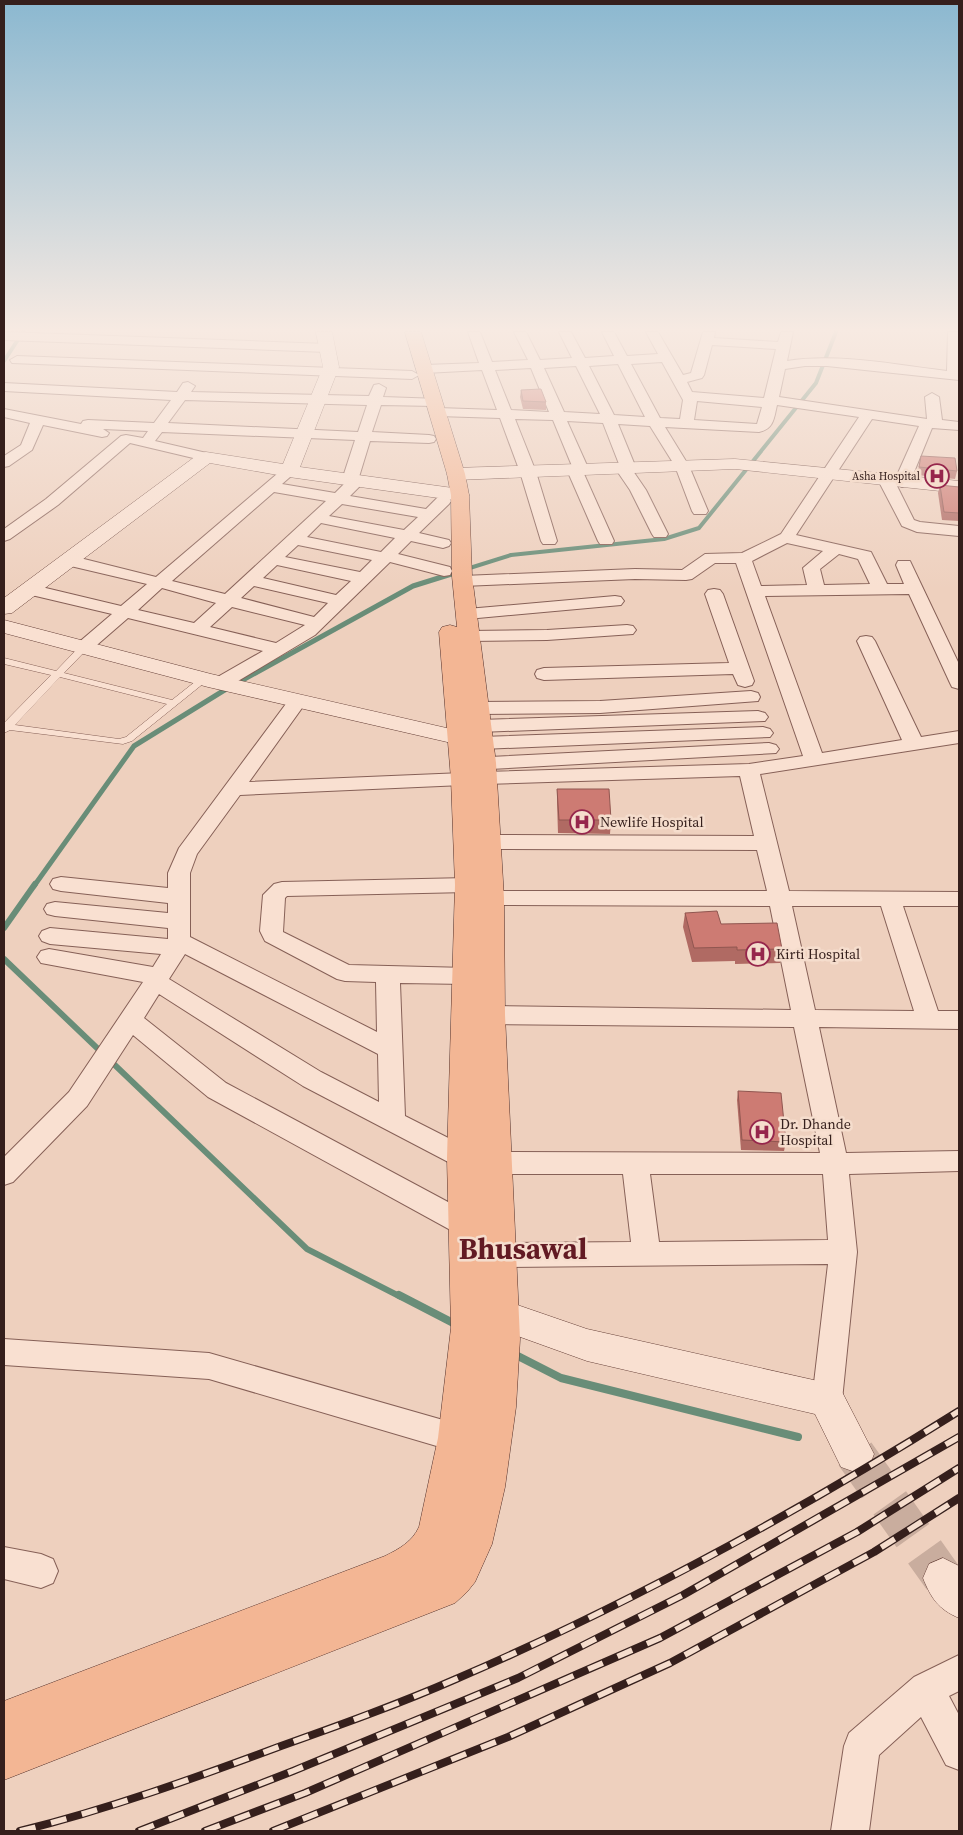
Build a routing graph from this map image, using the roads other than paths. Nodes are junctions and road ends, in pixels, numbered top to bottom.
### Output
1 (30, 418) edge
2 (92, 418) edge
3 (134, 418) edge
4 (165, 418) edge
5 (219, 418) edge
6 (310, 418) edge
7 (369, 418) edge
8 (430, 418) edge
9 (433, 418) edge
10 (508, 418) edge
11 (558, 418) edge
12 (585, 418) edge
13 (652, 418) edge
14 (687, 418) edge
15 (724, 418) edge
16 (766, 418) edge
17 (865, 418) edge
18 (893, 418) edge
19 (931, 418) edge
20 (39, 419) junction
21 (609, 419) junction
22 (654, 421) junction
23 (931, 423) junction
24 (686, 424) junction
25 (86, 426) junction
26 (722, 426) junction
27 (959, 426) edge
28 (158, 428) junction
29 (212, 431) junction
30 (124, 434) junction
31 (304, 435) junction
32 (362, 437) junction
33 (429, 439) junction
34 (146, 443) junction
35 (204, 456) junction
36 (4, 463) edge
37 (682, 466) junction
38 (626, 468) junction
39 (578, 470) junction
40 (289, 471) junction
41 (528, 472) junction
42 (826, 475) junction
43 (354, 480) junction
44 (894, 481) junction
45 (446, 484) junction
46 (270, 487) junction
47 (959, 487) edge
48 (337, 499) junction
49 (700, 511) dead end
50 (429, 514) junction
51 (317, 518) junction
52 (959, 531) edge
53 (660, 534) dead end
54 (4, 536) edge
55 (407, 536) junction
56 (786, 538) junction
57 (295, 539) junction
58 (549, 541) dead end
59 (606, 541) dead end
60 (443, 543) junction
61 (837, 548) junction
62 (385, 557) junction
63 (746, 558) junction
64 (273, 559) junction
65 (68, 560) junction
66 (904, 565) dead end
67 (453, 575) junction
68 (363, 578) junction
69 (250, 580) junction
70 (162, 582) junction
71 (29, 589) junction
72 (881, 589) junction
73 (915, 589) junction
74 (754, 590) junction
75 (817, 590) junction
76 (714, 594) dead end
77 (228, 601) junction
78 (340, 601) junction
79 (615, 601) dead end
80 (4, 608) edge
81 (126, 612) junction
82 (317, 623) junction
83 (468, 625) junction
84 (4, 626) edge
85 (198, 629) junction
86 (627, 630) dead end
87 (866, 641) dead end
88 (84, 647) junction
89 (279, 649) junction
90 (4, 661) edge
91 (740, 668) junction
92 (58, 673) junction
93 (544, 674) dead end
94 (212, 681) junction
95 (959, 683) edge
96 (751, 697) junction
97 (298, 701) junction
98 (175, 702) junction
99 (5, 728) edge
100 (959, 737) edge
101 (766, 742) junction
102 (914, 744) junction
103 (476, 748) junction
104 (815, 761) junction
105 (749, 770) junction
106 (233, 790) junction
107 (488, 842) junction
108 (767, 843) junction
109 (62, 884) dead end
110 (479, 892) junction
111 (179, 897) junction
112 (959, 899) edge
113 (780, 900) junction
114 (890, 900) junction
115 (55, 909) dead end
116 (178, 937) junction
117 (388, 974) junction
118 (467, 976) junction
119 (156, 978) junction
120 (490, 1015) junction
121 (805, 1018) junction
122 (929, 1020) junction
123 (959, 1020) edge
124 (127, 1023) junction
125 (390, 1049) junction
126 (392, 1121) junction
127 (463, 1158) junction
128 (959, 1162) edge
129 (495, 1163) junction
130 (636, 1163) junction
131 (835, 1164) junction
132 (4, 1174) edge
133 (466, 1225) junction
134 (843, 1252) junction
135 (647, 1254) junction
136 (499, 1255) junction
137 (490, 1327) junction
138 (4, 1352) edge
139 (828, 1400) junction
140 (472, 1416) junction
141 (855, 1454) tunnel mouth
142 (4, 1563) edge
143 (41, 1571) dead end
144 (959, 1673) edge
145 (926, 1689) junction
146 (4, 1723) edge
147 (959, 1752) edge
148 (4, 1758) edge
149 (850, 1831) edge

1 - 20 street
2 - 25 street
3 - 30 street
4 - 28 street
5 - 29 street
6 - 31 street
7 - 32 street
8 - 33 main road
9 - 45 main road
10 - 41 street
11 - 39 street
12 - 21 street
13 - 22 street
14 - 24 street
15 - 26 street
16 - 26 street
17 - 42 street
18 - 23 street
19 - 23 street
20 - 25 street
20 - 36 street
21 - 22 street
21 - 38 street
22 - 24 street
22 - 37 street
23 - 27 street
23 - 44 street
24 - 26 street
25 - 30 street
28 - 29 street
28 - 30 street
28 - 34 street
29 - 31 street
29 - 35 street
30 - 34 street
30 - 54 street
31 - 32 street
31 - 40 street
32 - 33 street
32 - 43 street
33 - 45 main road
34 - 35 street
35 - 40 street
35 - 65 street
37 - 38 street
37 - 42 street
37 - 49 street
38 - 39 street
38 - 53 street
39 - 41 street
39 - 59 street
40 - 43 street
40 - 46 street
41 - 45 street
41 - 58 street
42 - 44 street
42 - 56 street
43 - 45 street
43 - 48 street
44 - 47 street
44 - 52 street
45 - 50 street
45 - 60 main road
45 - 67 main road
46 - 48 street
46 - 70 street
48 - 50 street
48 - 51 street
50 - 55 street
51 - 55 street
51 - 57 street
55 - 60 street
55 - 62 street
56 - 61 street
56 - 63 street
57 - 62 street
57 - 64 street
60 - 67 main road
61 - 72 street
61 - 75 street
62 - 67 street
62 - 68 street
63 - 67 street
63 - 74 street
64 - 68 street
64 - 69 street
65 - 70 street
65 - 71 street
66 - 73 street
67 - 83 main road
67 - 103 main road
68 - 78 street
69 - 77 street
69 - 78 street
70 - 77 street
70 - 81 street
71 - 80 street
71 - 81 street
72 - 73 street
72 - 75 street
73 - 95 street
74 - 75 street
74 - 104 street
76 - 91 street
77 - 82 street
77 - 85 street
78 - 82 street
79 - 83 street
81 - 85 street
81 - 88 street
82 - 89 street
83 - 86 street
83 - 103 main road
84 - 88 street
85 - 89 street
87 - 102 street
88 - 92 lane
88 - 94 street
89 - 94 street
90 - 92 lane
91 - 93 street
91 - 96 street
92 - 98 lane
92 - 99 lane
94 - 97 street
94 - 98 lane
96 - 101 street
96 - 103 street
97 - 103 street
97 - 106 street
98 - 99 lane
100 - 102 street
101 - 103 street
101 - 103 street
101 - 104 street
101 - 105 street
102 - 104 street
103 - 105 street
103 - 106 street
103 - 107 main road
103 - 110 main road
105 - 108 street
106 - 111 street
107 - 108 street
107 - 110 main road
108 - 113 street
109 - 111 street
110 - 113 street
110 - 117 street
110 - 118 main road
110 - 120 main road
111 - 116 street
112 - 114 street
113 - 114 street
113 - 121 street
114 - 122 street
115 - 116 street
116 - 119 street
116 - 119 street
116 - 125 street
117 - 118 street
117 - 125 street
118 - 127 main road
119 - 124 street
119 - 126 street
120 - 121 street
120 - 129 main road
121 - 122 street
121 - 131 street
122 - 123 street
124 - 132 street
124 - 133 street
125 - 126 street
126 - 127 street
127 - 129 street
127 - 133 main road
128 - 131 street
129 - 130 street
129 - 136 main road
130 - 131 street
130 - 135 street
131 - 134 street
133 - 137 main road
134 - 135 street
134 - 139 street
135 - 136 street
136 - 137 main road
137 - 139 street
137 - 140 main road
138 - 140 street
139 - 141 street
140 - 146 main road
140 - 148 main road
142 - 143 street
144 - 145 street
145 - 147 street
145 - 149 street

